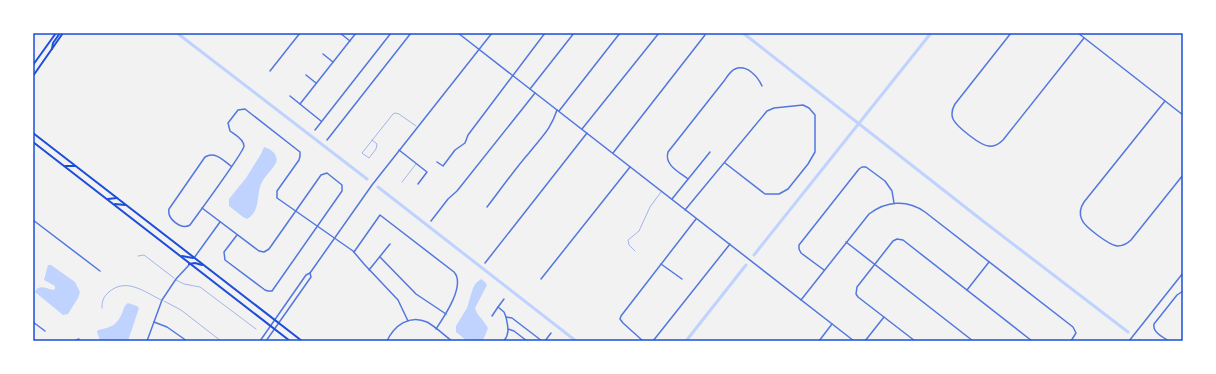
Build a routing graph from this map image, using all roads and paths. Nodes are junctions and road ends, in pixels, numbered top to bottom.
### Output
1 (56, 33) edge
2 (60, 33) edge
3 (63, 33) edge
4 (300, 33) edge
5 (340, 33) edge
6 (356, 33) edge
7 (392, 33) edge
8 (411, 33) edge
9 (458, 33) edge
10 (492, 33) edge
11 (545, 33) edge
12 (574, 33) edge
13 (620, 33) edge
14 (659, 33) edge
15 (1011, 33) edge
16 (1078, 33) edge
17 (705, 35) dead end
18 (1084, 38) junction
19 (350, 41) junction
20 (479, 49) junction
21 (51, 50) junction
22 (323, 54) dead end
23 (333, 62) junction
24 (33, 66) edge
25 (270, 71) dead end
26 (306, 75) dead end
27 (33, 76) edge
28 (514, 76) junction
29 (316, 83) junction
30 (762, 86) dead end
31 (530, 88) junction
32 (535, 93) junction
33 (290, 96) dead end
34 (1165, 101) junction
35 (300, 104) junction
36 (558, 110) junction
37 (1183, 115) edge
38 (321, 122) junction
39 (417, 127) junction
40 (315, 130) dead end
41 (582, 130) junction
42 (33, 133) edge
43 (587, 133) junction
44 (327, 140) dead end
45 (372, 140) junction
46 (33, 142) edge
47 (399, 150) junction
48 (710, 152) dead end
49 (612, 153) junction
50 (437, 162) dead end
51 (416, 163) junction
52 (725, 163) junction
53 (64, 166) junction
54 (76, 166) junction
55 (231, 166) junction
56 (630, 166) junction
57 (1183, 175) edge
58 (688, 179) junction
59 (402, 182) dead end
60 (418, 184) dead end
61 (662, 191) junction
62 (118, 198) junction
63 (107, 199) junction
64 (672, 200) junction
65 (894, 203) junction
66 (114, 204) junction
67 (126, 205) junction
68 (487, 207) dead end
69 (202, 208) junction
70 (685, 210) junction
71 (296, 211) junction
72 (696, 218) junction
73 (33, 220) edge
74 (431, 221) dead end
75 (220, 222) junction
76 (318, 226) junction
77 (237, 235) junction
78 (335, 238) junction
79 (846, 242) junction
80 (390, 244) dead end
81 (730, 244) junction
82 (636, 251) dead end
83 (354, 252) junction
84 (177, 254) junction
85 (138, 256) dead end
86 (380, 257) junction
87 (194, 258) junction
88 (989, 262) junction
89 (485, 263) dead end
90 (189, 264) junction
91 (661, 264) junction
92 (875, 264) junction
93 (207, 268) junction
94 (369, 270) junction
95 (824, 270) junction
96 (100, 271) dead end
97 (310, 273) junction
98 (1183, 273) edge
99 (176, 279) junction
100 (682, 279) dead end
101 (541, 280) dead end
102 (967, 290) junction
103 (1183, 291) edge
104 (504, 299) dead end
105 (162, 300) junction
106 (801, 300) junction
107 (498, 307) junction
108 (102, 308) dead end
109 (446, 314) junction
110 (492, 316) dead end
111 (506, 317) junction
112 (884, 317) junction
113 (275, 319) junction
114 (408, 321) junction
115 (33, 322) edge
116 (154, 322) junction
117 (279, 323) junction
118 (832, 324) junction
119 (270, 326) junction
120 (256, 329) dead end
121 (274, 329) junction
122 (436, 329) junction
123 (508, 329) junction
124 (45, 331) dead end
125 (551, 333) dead end
126 (1028, 338) junction
127 (79, 339) dead end
128 (1026, 340) dead end
129 (74, 341) edge
130 (147, 341) edge
131 (187, 341) edge
132 (221, 341) edge
133 (260, 341) edge
134 (266, 341) edge
135 (290, 341) edge
136 (302, 341) edge
137 (387, 341) edge
138 (452, 341) edge
139 (504, 341) edge
140 (527, 341) edge
141 (543, 341) edge
142 (643, 341) edge
143 (653, 341) edge
144 (819, 341) edge
145 (854, 341) edge
146 (865, 341) edge
147 (915, 341) edge
148 (973, 341) edge
149 (1032, 341) edge
150 (1071, 341) edge
151 (1129, 341) edge
152 (1169, 341) edge

1 - 24 main road
2 - 21 main road
3 - 21 main road
4 - 25 street
5 - 19 street
6 - 19 street
7 - 38 street
8 - 44 street
9 - 20 street
10 - 20 street
11 - 28 street
12 - 31 street
13 - 36 street
14 - 41 street
15 - 18 street
16 - 18 street
17 - 49 street
18 - 34 street
19 - 23 street
20 - 28 street
20 - 39 street
21 - 27 main road
22 - 23 street
23 - 29 street
26 - 29 street
28 - 31 street
28 - 50 street
29 - 35 street
30 - 58 street
31 - 32 street
32 - 36 street
32 - 74 street
33 - 35 street
34 - 37 street
34 - 57 street
35 - 38 street
36 - 41 street
36 - 68 street
38 - 40 street
39 - 45 lane
39 - 47 street
41 - 43 street
42 - 54 main road
43 - 49 street
43 - 89 street
45 - 45 lane
46 - 53 main road
47 - 51 street
47 - 78 street
48 - 58 street
49 - 56 street
51 - 59 lane
51 - 60 street
52 - 52 street
52 - 70 street
53 - 54 main road
53 - 63 main road
54 - 62 main road
55 - 69 street
55 - 69 street
55 - 71 street
56 - 61 street
56 - 101 street
58 - 64 street
61 - 64 street
61 - 82 lane
62 - 63 main road
62 - 67 main road
63 - 66 main road
64 - 70 street
65 - 79 street
65 - 88 street
65 - 95 street
66 - 67 main road
66 - 84 main road
67 - 87 main road
69 - 75 street
70 - 72 street
71 - 76 street
71 - 76 street
71 - 77 street
72 - 81 street
72 - 91 street
73 - 96 street
75 - 77 street
75 - 87 street
76 - 77 street
76 - 78 street
78 - 83 street
78 - 97 street
79 - 92 street
79 - 95 street
80 - 86 street
81 - 106 street
81 - 143 street
83 - 94 street
83 - 109 street
84 - 87 main road
84 - 90 main road
85 - 99 lane
86 - 94 street
86 - 109 street
87 - 93 main road
88 - 102 street
88 - 150 street
90 - 93 main road
90 - 99 street
90 - 119 main road
91 - 100 street
91 - 142 street
92 - 102 street
92 - 112 street
92 - 148 street
93 - 113 main road
94 - 114 street
95 - 106 street
97 - 113 street
97 - 117 street
98 - 151 street
99 - 105 street
99 - 120 lane
102 - 126 street
103 - 152 street
104 - 107 street
105 - 108 lane
105 - 116 street
105 - 132 lane
106 - 118 street
107 - 110 street
107 - 111 street
109 - 122 street
111 - 123 street
111 - 141 street
112 - 146 street
112 - 147 street
113 - 117 main road
113 - 119 street
114 - 122 street
114 - 137 street
115 - 124 street
116 - 130 street
116 - 131 street
117 - 121 street
117 - 136 main road
118 - 144 street
118 - 145 street
119 - 121 main road
119 - 133 street
121 - 134 street
121 - 135 main road
122 - 138 street
123 - 139 street
123 - 140 street
125 - 141 street
126 - 128 street
126 - 149 street
127 - 129 street

